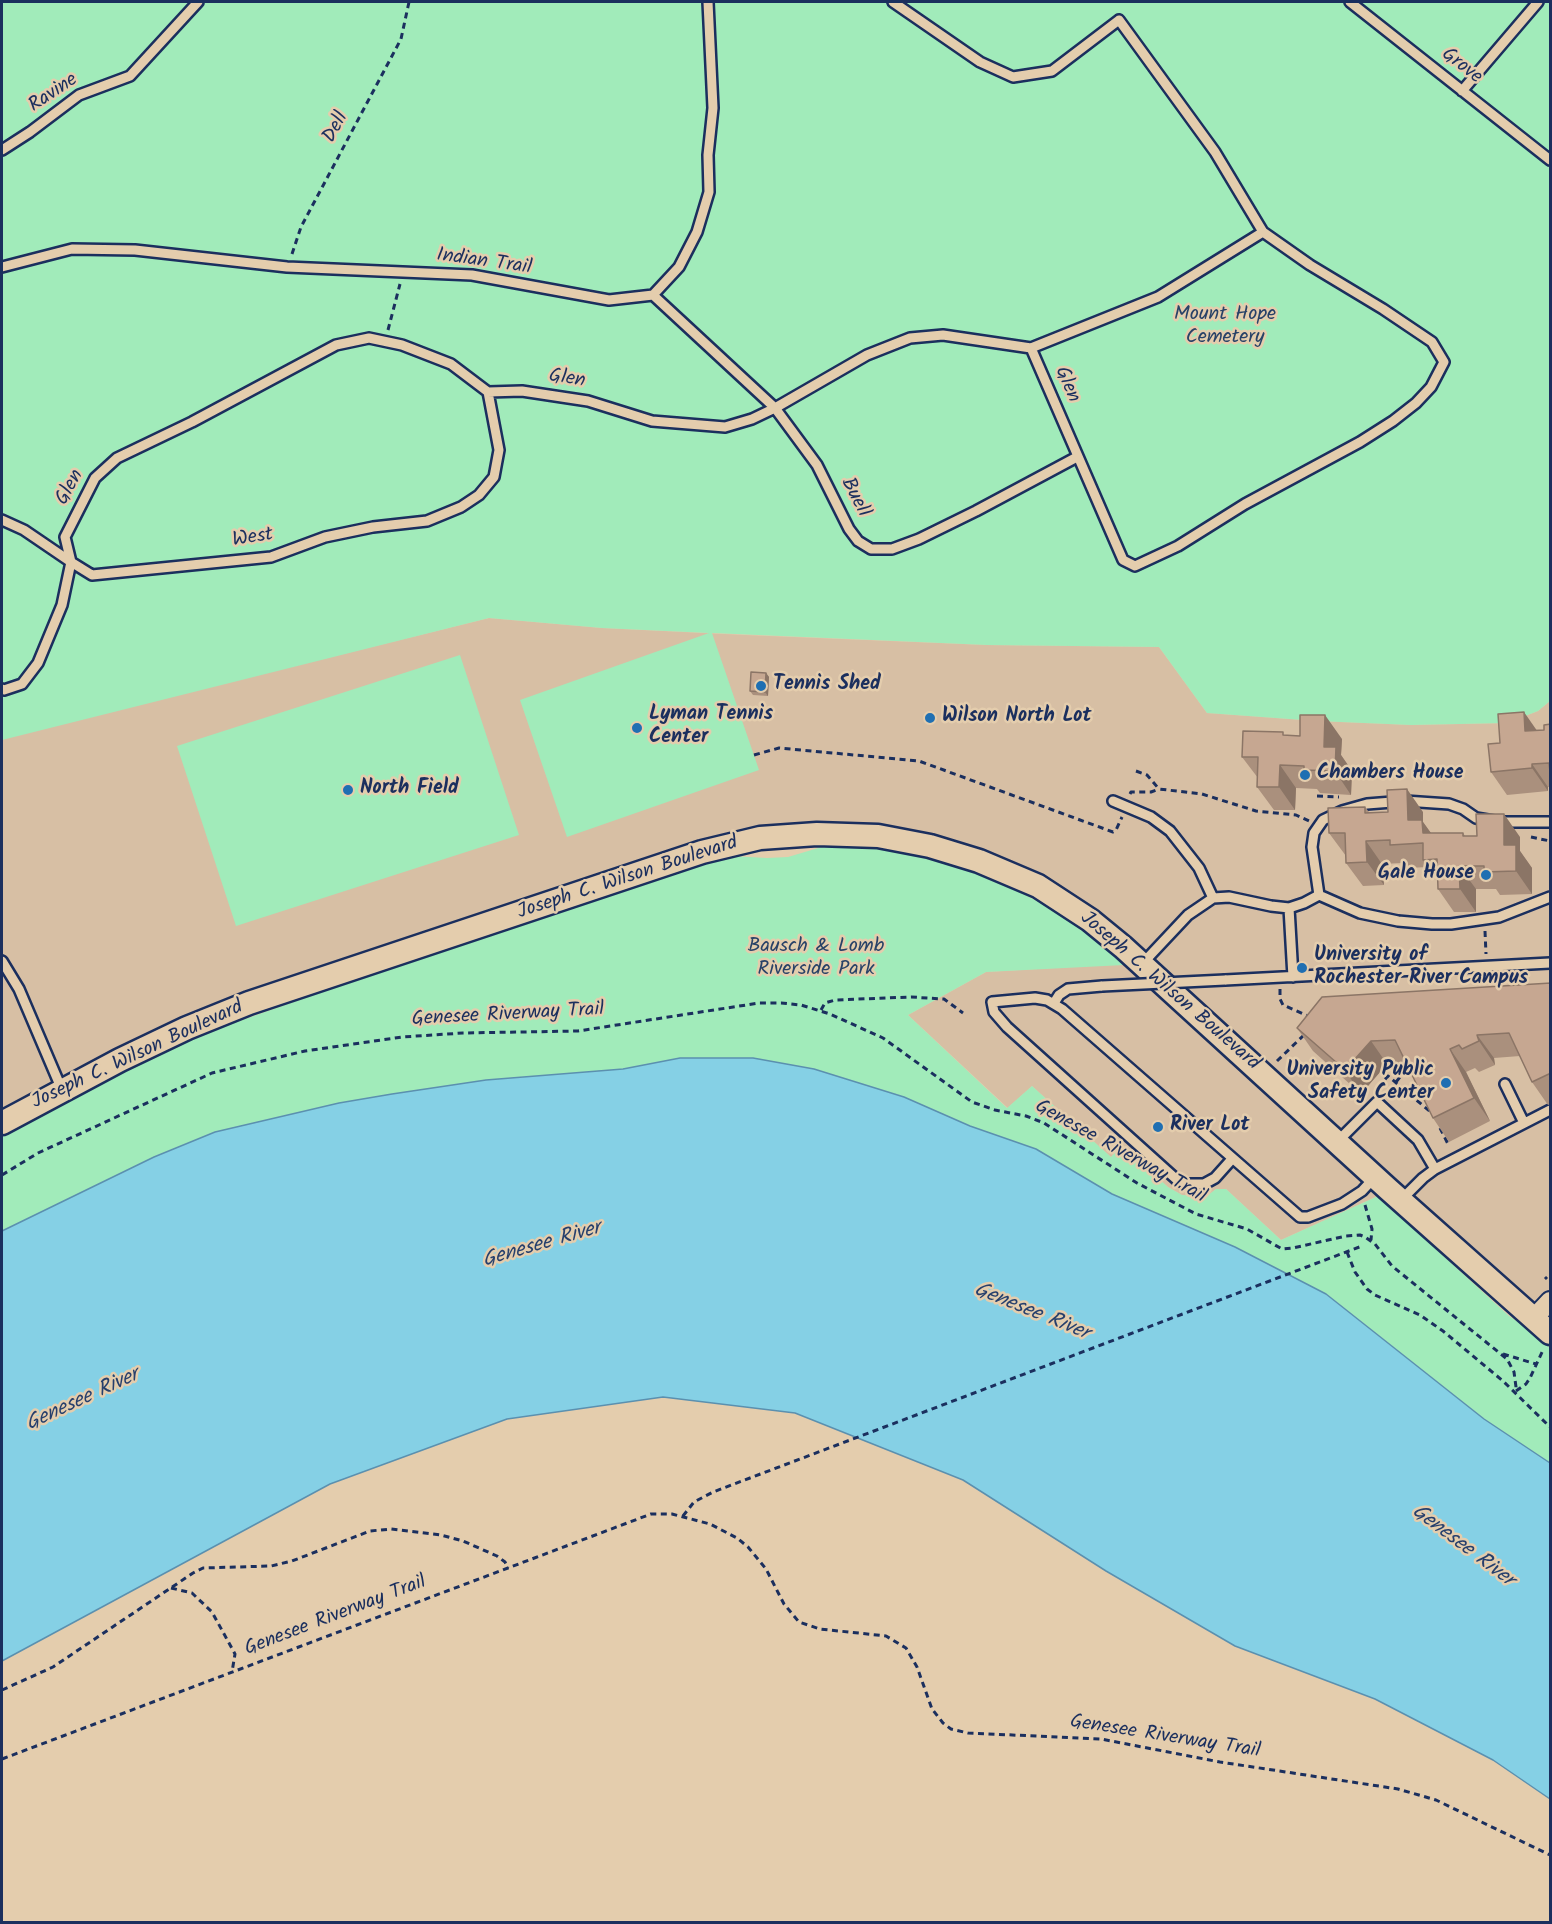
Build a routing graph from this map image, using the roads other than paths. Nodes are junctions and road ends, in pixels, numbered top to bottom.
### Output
1 (198, 2) edge
2 (708, 2) edge
3 (892, 2) edge
4 (1350, 2) edge
5 (1538, 2) edge
6 (1462, 91) junction
7 (2, 150) edge
8 (1551, 160) edge
9 (1263, 232) junction
10 (2, 267) edge
11 (653, 295) junction
12 (1031, 348) junction
13 (488, 392) junction
14 (775, 408) junction
15 (1077, 457) junction
16 (2, 520) edge
17 (71, 562) junction
18 (2, 689) edge
19 (1113, 801) dead end
20 (1551, 822) edge
21 (1319, 895) junction
22 (1551, 897) edge
23 (1213, 898) junction
24 (1289, 908) junction
25 (2, 961) edge
26 (1551, 963) edge
27 (1142, 964) junction
28 (1293, 977) junction
29 (1054, 1003) junction
30 (1504, 1084) dead end
31 (62, 1090) junction
32 (1551, 1110) edge
33 (2, 1123) edge
34 (1524, 1123) junction
35 (1337, 1142) junction
36 (1232, 1159) junction
37 (1436, 1169) junction
38 (1376, 1177) junction
39 (1401, 1200) junction
40 (1551, 1301) edge
41 (1544, 1332) edge

1 - 7 lane, Ravine
2 - 11 lane
3 - 9 lane
4 - 6 lane, Grove
5 - 6 lane
6 - 8 lane, Grove
9 - 12 lane
9 - 15 lane, Glen
10 - 11 lane, Indian Trail
11 - 14 lane, Buell
12 - 14 lane, Glen
12 - 15 lane, Glen
13 - 14 lane, Glen
13 - 17 lane, West
13 - 17 lane, Glen
14 - 15 lane, Buell
16 - 17 lane, West
17 - 18 lane
19 - 23 lane
20 - 21 lane
21 - 22 lane
21 - 24 lane
23 - 24 lane
23 - 27 lane
24 - 28 lane
25 - 31 lane
26 - 28 lane
27 - 31 street, Joseph C. Wilson Boulevard
27 - 35 street, Joseph C. Wilson Boulevard
28 - 29 lane, bridge
29 - 36 lane
29 - 36 lane
30 - 34 lane
31 - 33 street, Joseph C. Wilson Boulevard
32 - 34 lane
34 - 37 lane
35 - 37 lane
35 - 38 street, Joseph C. Wilson Boulevard
36 - 38 lane
37 - 39 lane
38 - 39 street, Joseph C. Wilson Boulevard
39 - 41 street, Joseph C. Wilson Boulevard
40 - 41 street

